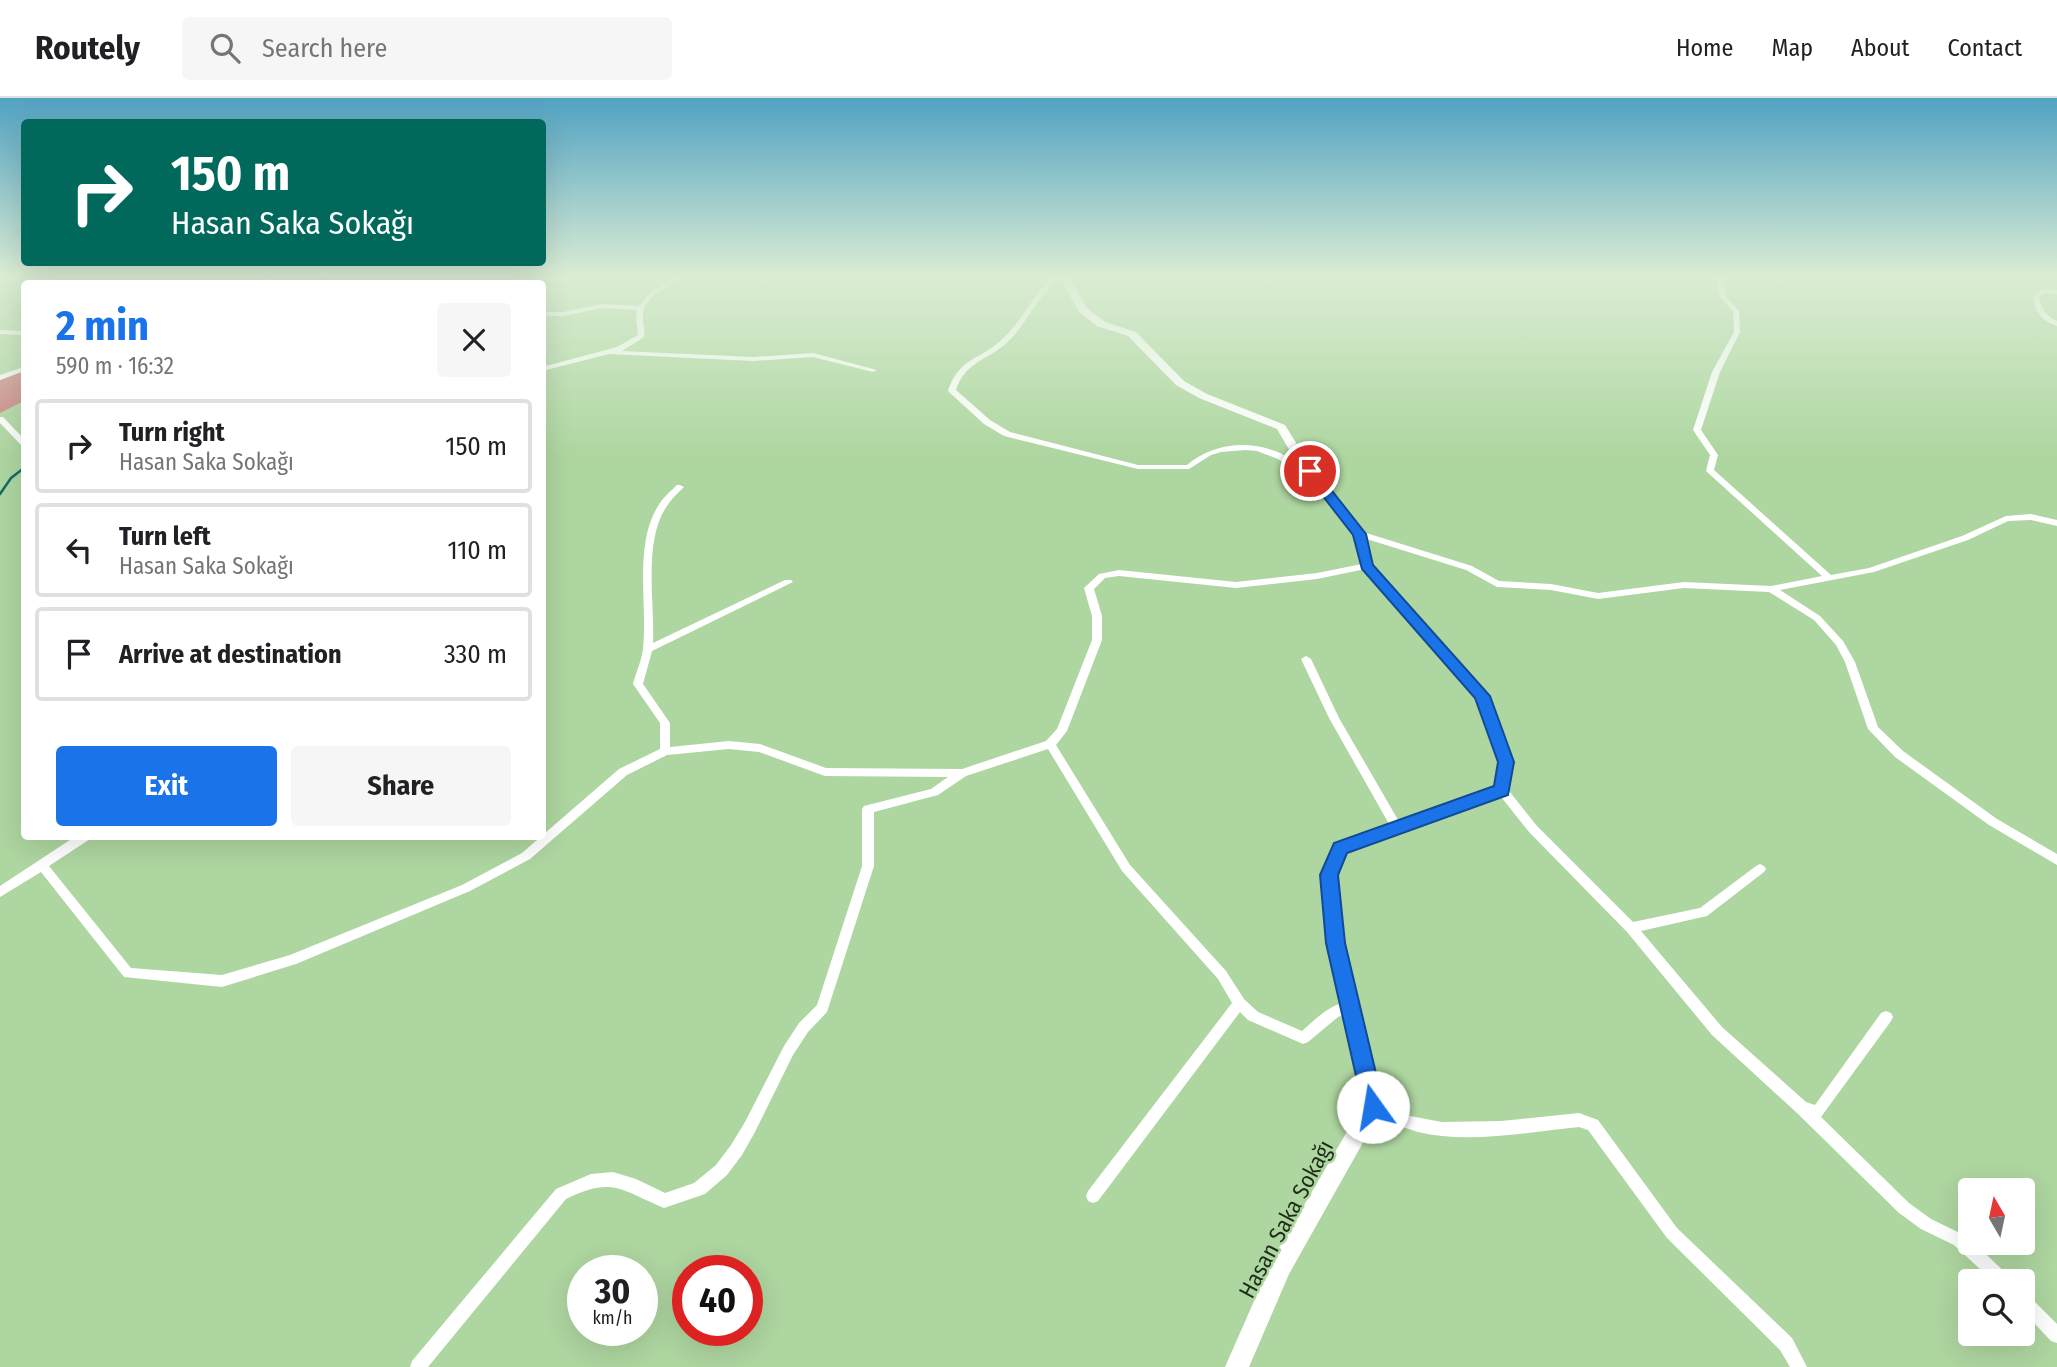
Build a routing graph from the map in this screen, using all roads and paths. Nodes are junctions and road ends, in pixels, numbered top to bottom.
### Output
1 (642, 336) edge
2 (1007, 336) edge
3 (1134, 336) edge
4 (1735, 336) edge
5 (609, 352) junction
6 (546, 368) edge
7 (21, 370) edge
8 (873, 370) dead end
9 (0, 378) edge
10 (0, 419) edge
11 (21, 440) edge
12 (1322, 486) junction
13 (680, 487) dead end
14 (2057, 523) edge
15 (1360, 534) junction
16 (1367, 566) junction
17 (1829, 578) junction
18 (788, 582) dead end
19 (1771, 589) junction
20 (648, 649) junction
21 (1306, 659) dead end
22 (1050, 744) junction
23 (664, 751) junction
24 (962, 773) junction
25 (1502, 790) junction
26 (1397, 828) junction
27 (546, 839) edge
28 (80, 840) edge
29 (544, 840) edge
30 (2057, 860) edge
31 (42, 865) junction
32 (1760, 869) dead end
33 (0, 892) edge
34 (1630, 928) junction
35 (1239, 1003) junction
36 (1351, 1007) junction
37 (1886, 1017) dead end
38 (1373, 1107) junction
39 (1802, 1108) junction
40 (1093, 1196) dead end
41 (1991, 1269) edge
42 (2035, 1312) edge
43 (2057, 1335) edge
44 (418, 1367) edge
45 (1237, 1367) edge
46 (1799, 1367) edge

1 - 5 street
2 - 12 street
3 - 12 street
4 - 17 street
5 - 6 street
5 - 8 street
7 - 9 street
10 - 11 street
12 - 15 street
13 - 20 street
14 - 17 street
15 - 16 street
15 - 19 street
16 - 22 street
16 - 25 street
17 - 19 street
18 - 20 street
19 - 30 street
20 - 23 street
21 - 26 street
22 - 24 street
22 - 35 street
23 - 24 street
23 - 27 street
24 - 44 street
25 - 26 street
25 - 34 street
26 - 36 street
28 - 31 street
29 - 31 street
31 - 33 street
32 - 34 street
34 - 39 street
35 - 36 street
35 - 40 street
36 - 38 street
37 - 39 street
38 - 45 street, Hasan Saka Sokağı
38 - 46 street
39 - 41 street
42 - 43 street

